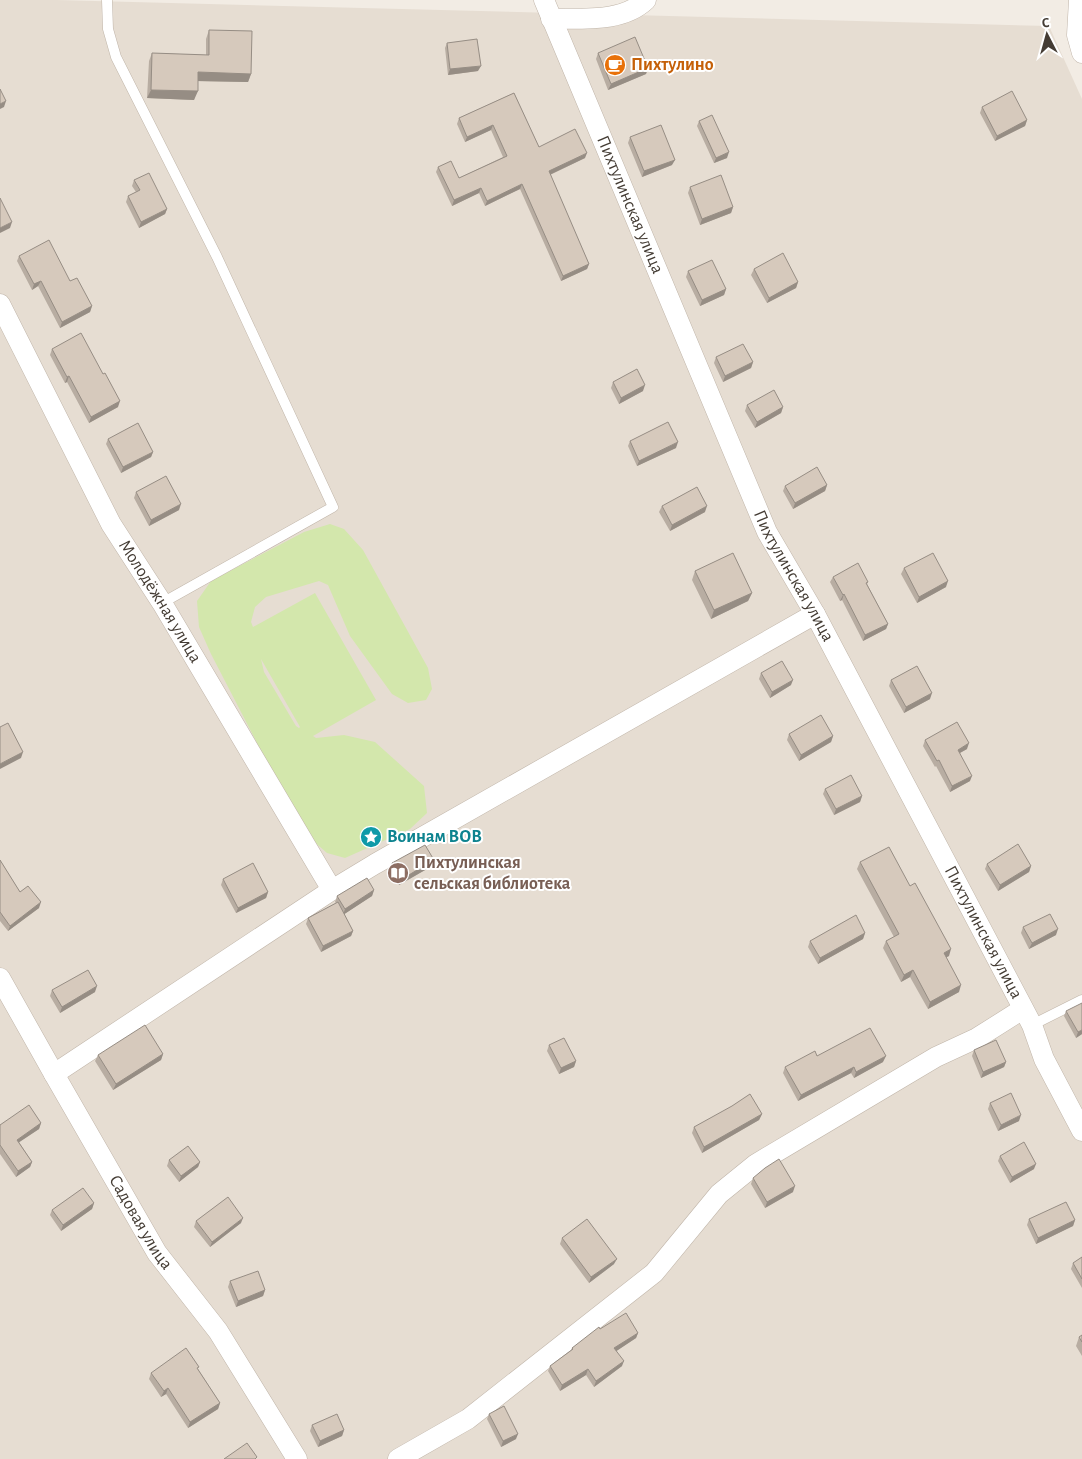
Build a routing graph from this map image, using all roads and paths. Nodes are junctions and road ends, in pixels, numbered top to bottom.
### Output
1 (107, 0) edge
2 (544, 0) edge
3 (646, 0) edge
4 (1079, 0) edge
5 (551, 19) junction
6 (1082, 53) edge
7 (0, 304) edge
8 (162, 603) junction
9 (815, 614) junction
10 (332, 890) junction
11 (0, 978) edge
12 (1082, 1000) edge
13 (1027, 1017) junction
14 (54, 1074) junction
15 (1082, 1131) edge
16 (297, 1459) edge
17 (398, 1459) edge

1 - 8 lane
2 - 5 street, Пихтулинская улица
3 - 5 street
4 - 6 street
5 - 9 street, Пихтулинская улица
7 - 8 street, Молодёжная улица
8 - 10 street, Молодёжная улица
9 - 10 street
9 - 13 street, Пихтулинская улица
10 - 14 street
11 - 14 street, Садовая улица
12 - 13 lane
13 - 15 street, Пихтулинская улица
13 - 17 street
14 - 16 street, Садовая улица

